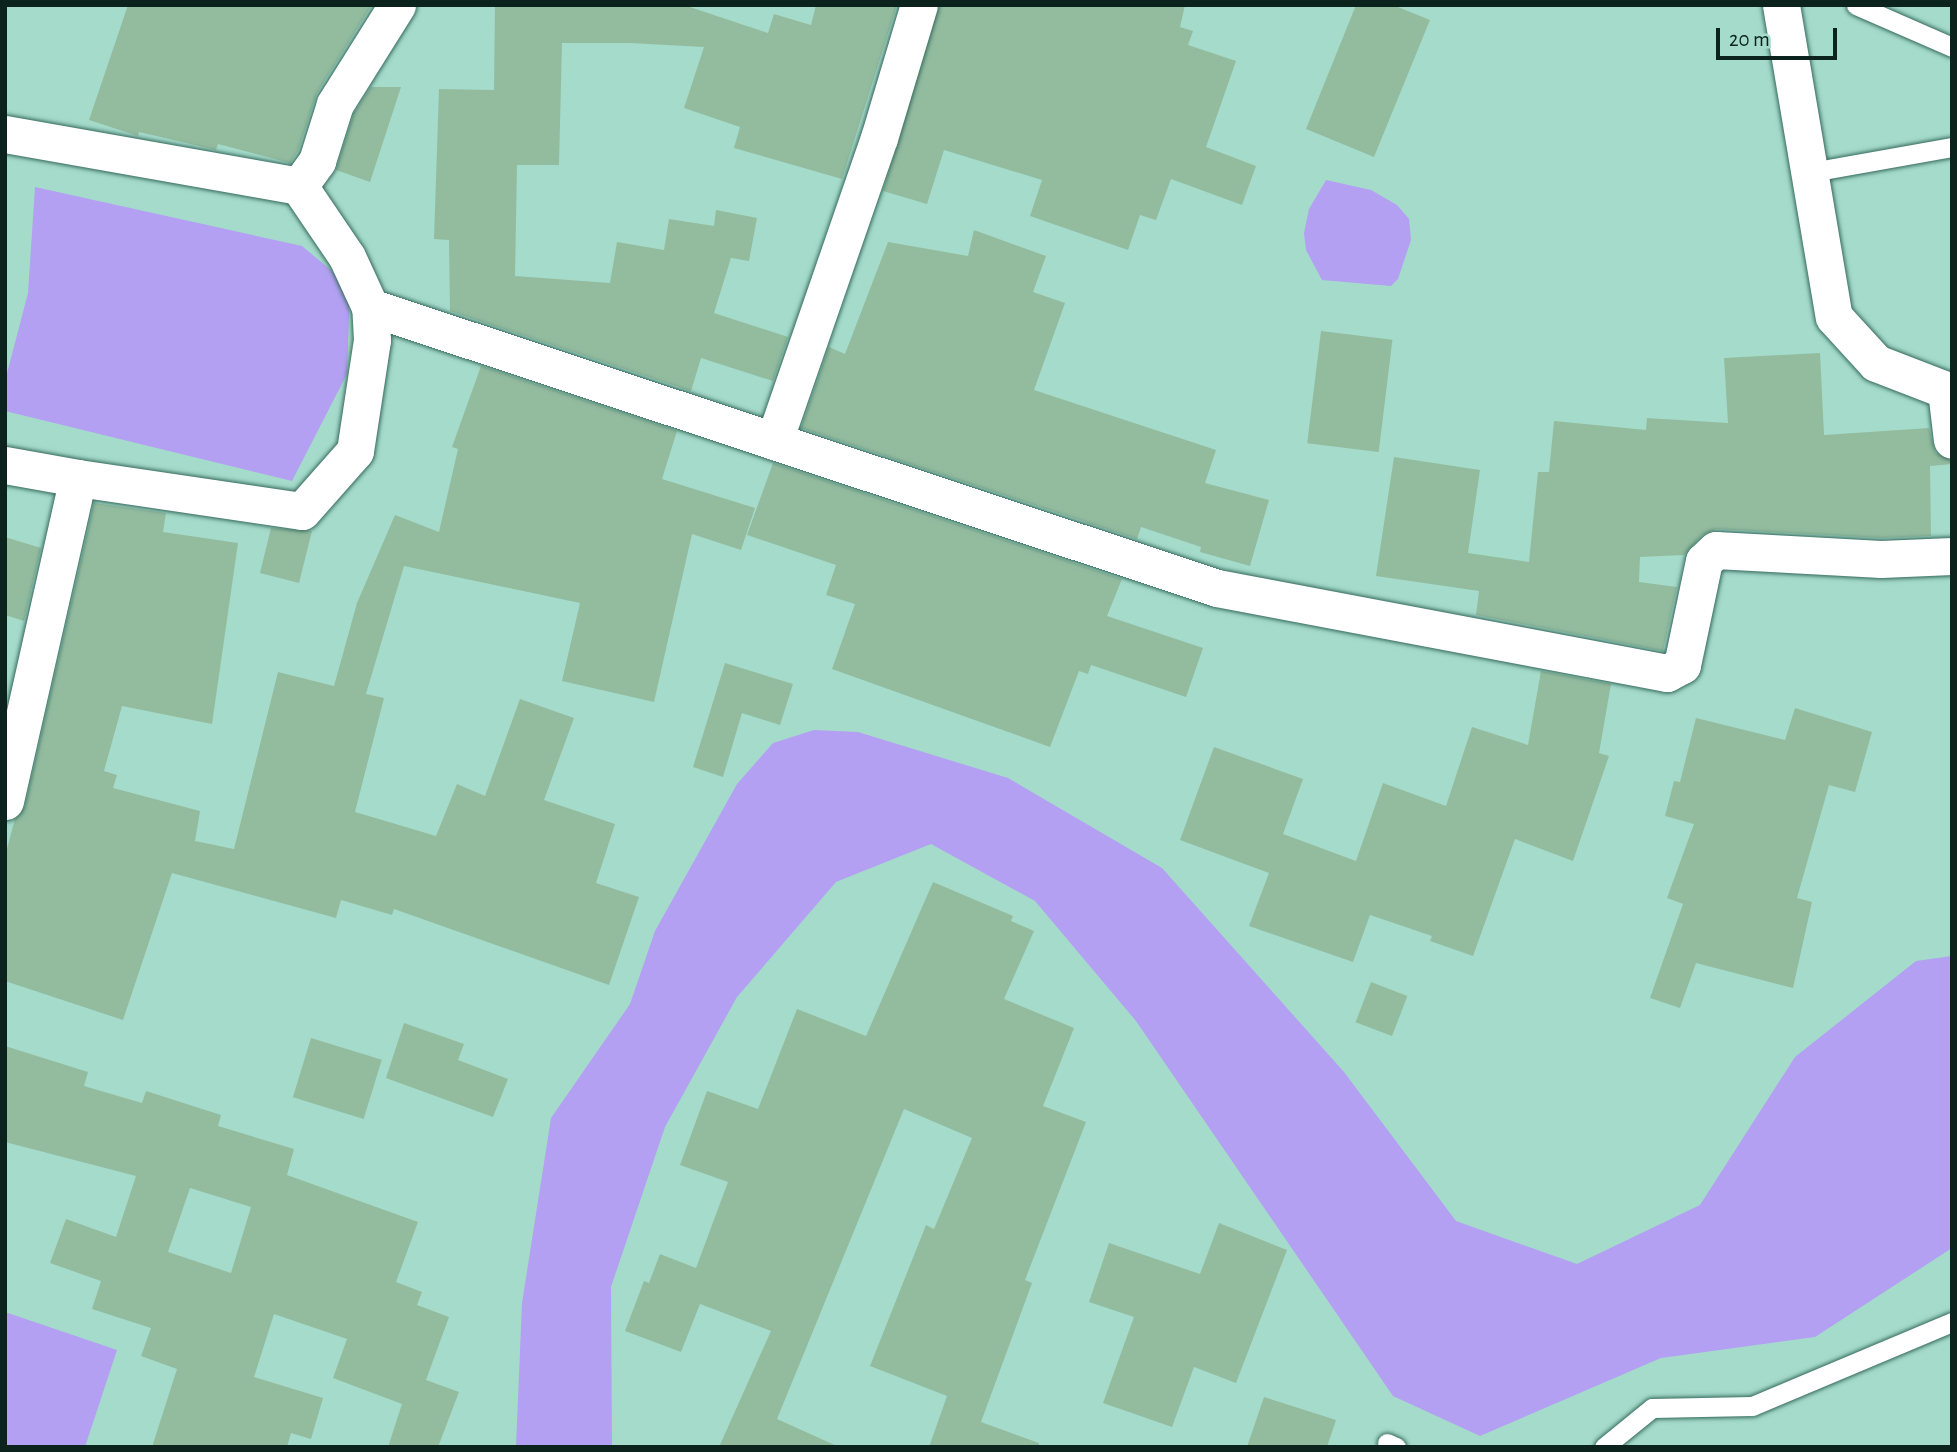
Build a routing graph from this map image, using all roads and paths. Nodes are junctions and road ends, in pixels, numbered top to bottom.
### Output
1 (397, 5) edge
2 (919, 5) edge
3 (1781, 5) edge
4 (1856, 5) edge
5 (1952, 47) edge
6 (5, 134) edge
7 (1952, 147) edge
8 (1807, 173) junction
9 (299, 186) junction
10 (370, 307) junction
11 (1952, 440) edge
12 (774, 441) junction
13 (5, 465) edge
14 (78, 478) junction
15 (1952, 556) edge
16 (5, 800) edge
17 (1952, 1322) edge
18 (1604, 1447) edge

1 - 9 street
2 - 12 street
3 - 8 street
4 - 5 lane
6 - 9 street
7 - 8 lane
8 - 11 street
9 - 10 street
10 - 12 street
10 - 14 street
12 - 15 street
13 - 14 street
14 - 16 street
17 - 18 lane

